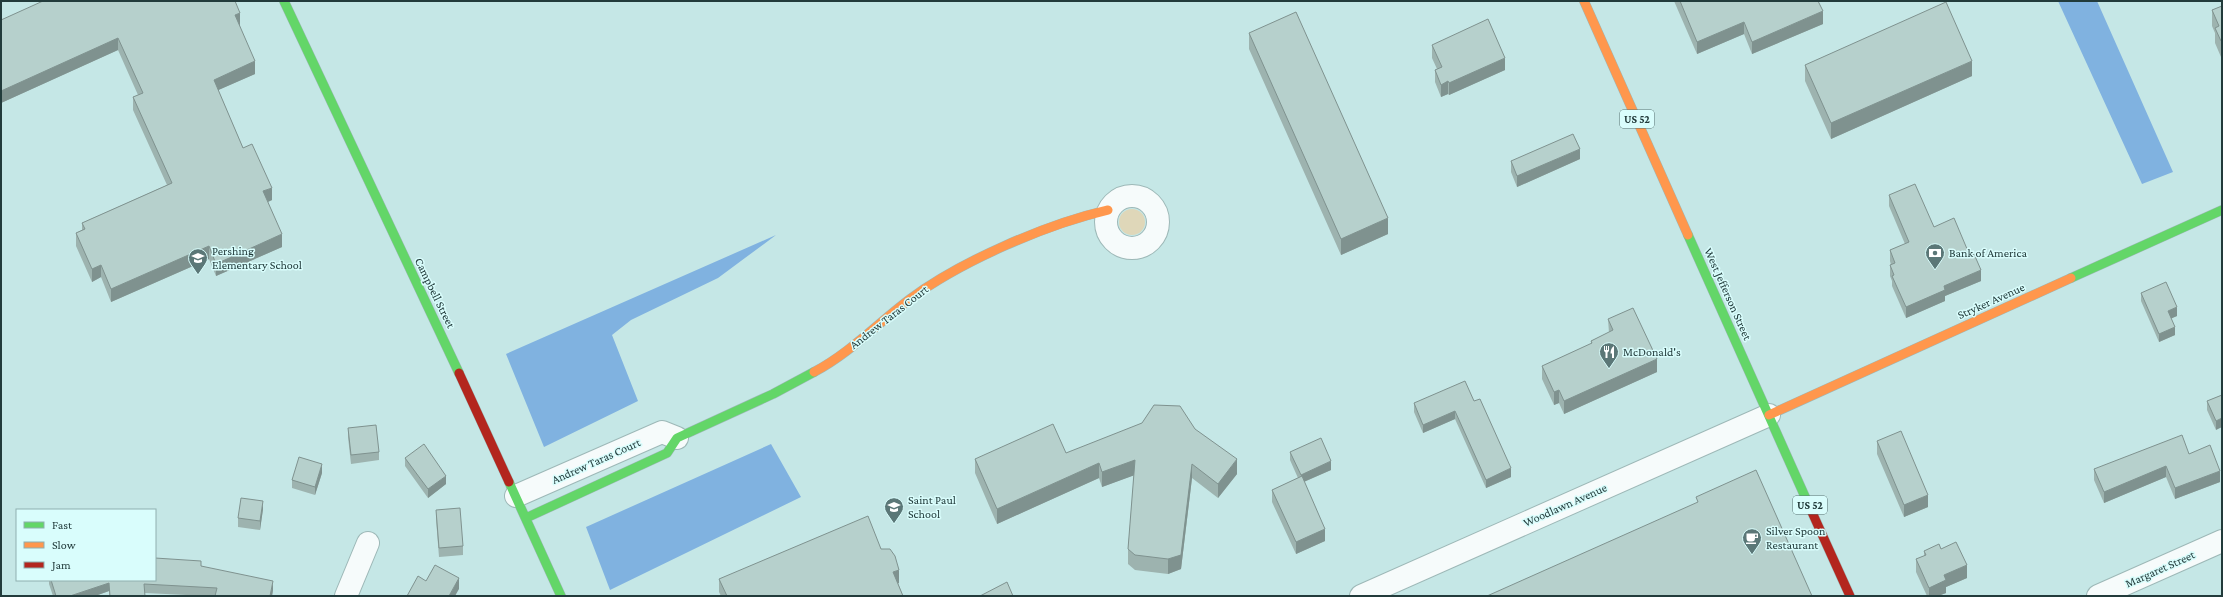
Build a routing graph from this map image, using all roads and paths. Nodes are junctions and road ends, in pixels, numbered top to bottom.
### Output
1 (284, 1) edge
2 (1584, 1) edge
3 (1108, 210) dead end
4 (2222, 210) edge
5 (1769, 414) junction
6 (677, 438) junction
7 (516, 496) junction
8 (526, 518) junction
9 (2222, 541) edge
10 (368, 543) dead end
11 (346, 596) edge
12 (561, 596) edge
13 (1361, 596) edge
14 (1850, 596) edge
15 (2098, 596) edge

1 - 7 street, Campbell Street
2 - 5 street, West Jefferson Street / US 52
3 - 6 street, Andrew Taras Court
4 - 5 street, Stryker Avenue
5 - 13 street, Woodlawn Avenue
5 - 14 street, West Jefferson Street / US 52
6 - 7 street, Andrew Taras Court
6 - 8 street, Andrew Taras Court
7 - 8 street, Campbell Street
8 - 12 street, Campbell Street
9 - 15 street, Margaret Street
10 - 11 street

